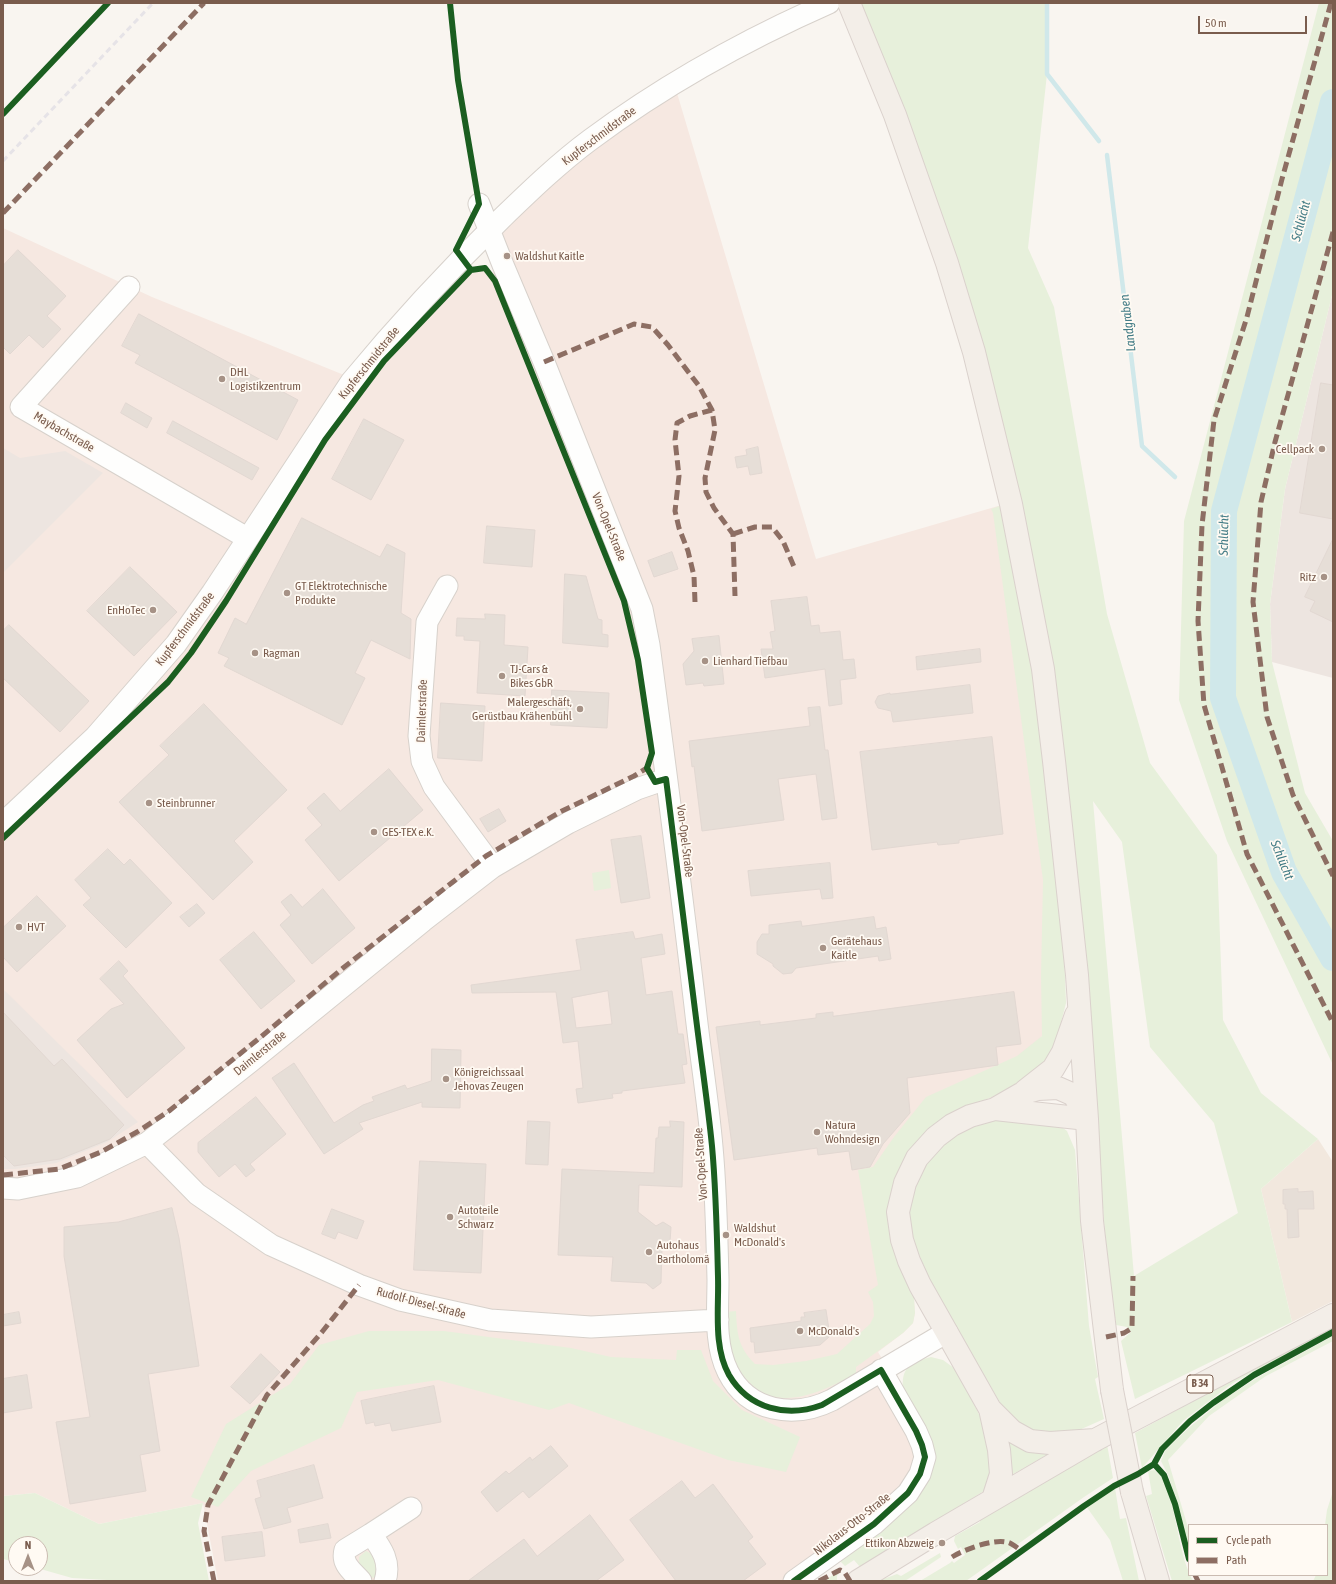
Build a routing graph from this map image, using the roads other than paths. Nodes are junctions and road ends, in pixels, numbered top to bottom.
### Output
1 (829, 3) edge
2 (849, 3) edge
3 (479, 204) dead end
4 (490, 230) junction
5 (129, 287) dead end
6 (247, 538) junction
7 (447, 586) dead end
8 (666, 779) junction
9 (3, 823) edge
10 (493, 867) junction
11 (1079, 1007) junction
12 (1021, 1094) junction
13 (995, 1109) junction
14 (1087, 1118) junction
15 (147, 1143) junction
16 (3, 1188) edge
17 (1333, 1315) edge
18 (718, 1320) junction
19 (947, 1332) junction
20 (880, 1370) junction
21 (990, 1409) junction
22 (1095, 1440) junction
23 (993, 1499) junction
24 (412, 1508) dead end
25 (371, 1534) junction
26 (861, 1579) edge
27 (361, 1581) edge
28 (385, 1581) edge
29 (794, 1581) edge
30 (1158, 1581) edge

1 - 4 street, Kupferschmidstraße
2 - 11 main road
3 - 4 street, Von-Opel-Straße
4 - 6 street, Kupferschmidstraße
4 - 8 street, Von-Opel-Straße
5 - 6 street, Maybachstraße
6 - 9 street, Kupferschmidstraße
7 - 10 street, Daimlerstraße
8 - 10 street, Daimlerstraße
8 - 18 street, Von-Opel-Straße
10 - 15 street, Daimlerstraße
11 - 12 main road
11 - 14 main road
12 - 13 main road
12 - 14 main road
13 - 14 main road
13 - 19 main road
14 - 30 main road, bridge
15 - 16 street, Daimlerstraße
15 - 18 street, Rudolf-Diesel-Straße
17 - 22 main road, B 34
18 - 20 street, Von-Opel-Straße
19 - 20 street, Von-Opel-Straße
19 - 21 main road
20 - 29 street, Nikolaus-Otto-Straße
21 - 22 main road
21 - 23 main road
22 - 23 main road, B 34
23 - 26 main road, B 34
24 - 25 street
25 - 27 street
25 - 28 street

